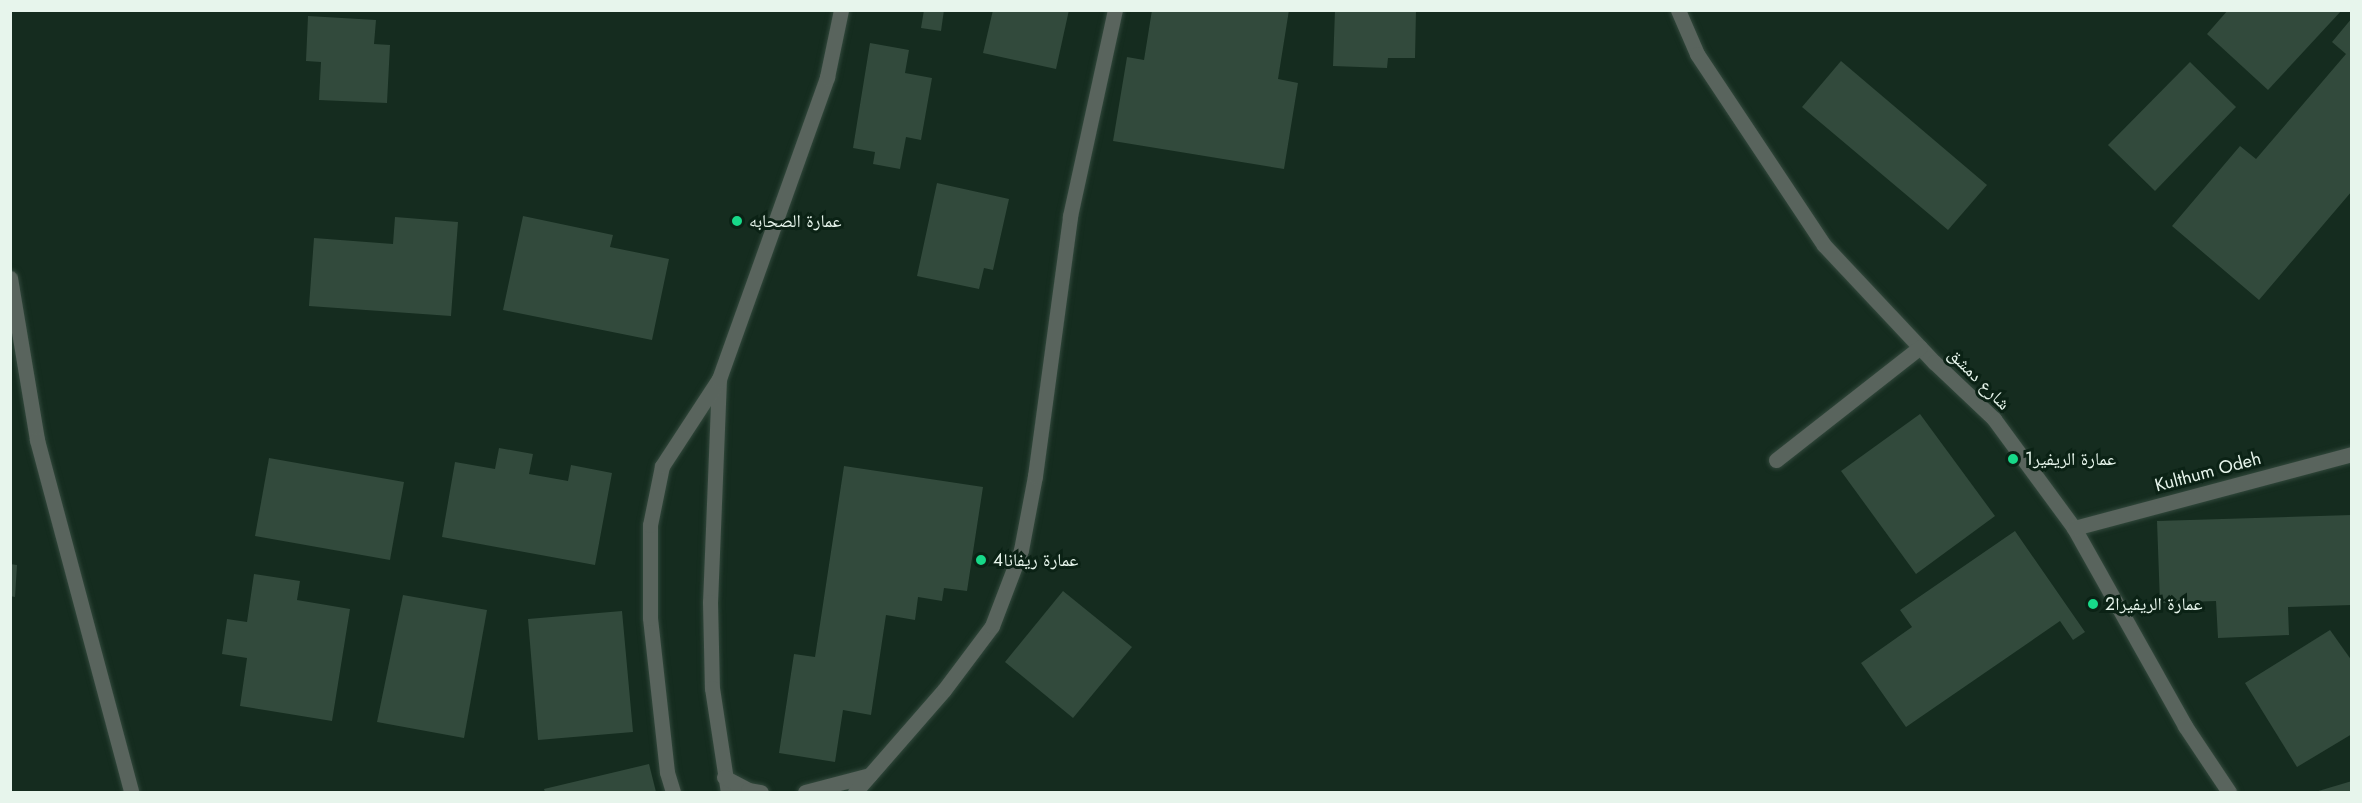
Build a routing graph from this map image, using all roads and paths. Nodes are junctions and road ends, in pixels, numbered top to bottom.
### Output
1 (841, 10) edge
2 (1115, 10) edge
3 (1678, 10) edge
4 (10, 278) edge
5 (1920, 347) junction
6 (719, 379) junction
7 (2352, 454) edge
8 (1776, 460) dead end
9 (2074, 528) junction
10 (870, 775) junction
11 (724, 777) junction
12 (131, 792) edge
13 (673, 792) edge
14 (728, 792) edge
15 (761, 792) edge
16 (805, 792) edge
17 (855, 792) edge
18 (2229, 792) edge

1 - 6 street
2 - 10 street
3 - 5 street, شارع دمشق
4 - 12 street
5 - 8 street
5 - 9 street, شارع دمشق
6 - 11 street
6 - 13 street
7 - 9 street, Kulthum Odeh
9 - 18 street, شارع دمشق
10 - 16 street
10 - 17 street
11 - 14 street
11 - 15 street

